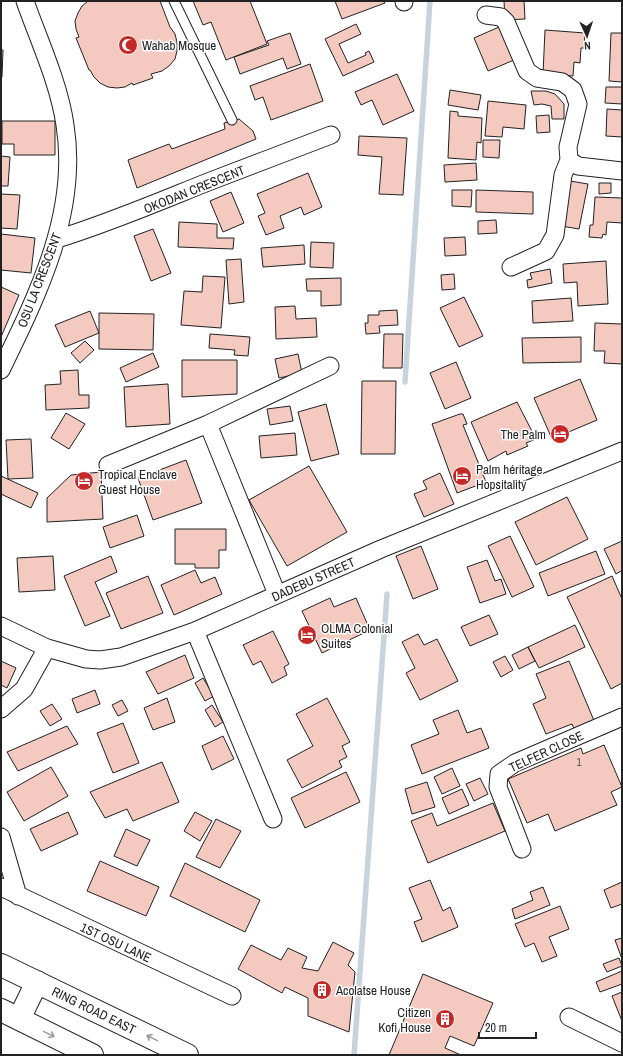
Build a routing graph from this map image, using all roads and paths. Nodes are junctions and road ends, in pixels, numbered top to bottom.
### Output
1 (25, 1) edge
2 (174, 1) edge
3 (486, 15) dead end
4 (232, 120) dead end
5 (331, 136) dead end
6 (569, 160) junction
7 (622, 171) edge
8 (57, 239) junction
9 (511, 267) dead end
10 (330, 366) dead end
11 (1, 370) edge
12 (208, 424) junction
13 (622, 451) edge
14 (108, 465) dead end
15 (278, 594) junction
16 (1, 626) edge
17 (196, 630) junction
18 (47, 648) junction
19 (1, 709) edge
20 (622, 717) edge
21 (273, 819) dead end
22 (1, 837) edge
23 (522, 850) dead end
24 (1, 887) edge
25 (18, 896) junction
26 (1, 965) edge
27 (38, 982) junction
28 (232, 996) dead end
29 (10, 1015) edge
30 (569, 1017) dead end
31 (622, 1043) edge
32 (92, 1055) edge
33 (187, 1055) edge

1 - 8 street, OSU LA CRESCENT
2 - 4 lane
3 - 6 street
5 - 8 street, OKODAN CRESCENT
6 - 7 street
6 - 9 street
8 - 11 street, OSU LA CRESCENT
10 - 12 street
12 - 14 street
12 - 15 street
13 - 15 street, DADEBU STREET
15 - 17 street, DADEBU STREET
16 - 18 street, DADEBU STREET
17 - 18 street, DADEBU STREET
17 - 21 street
18 - 19 street
20 - 23 street, TELFER CLOSE
22 - 25 street
24 - 25 street, 1ST OSU LANE
25 - 28 street, 1ST OSU LANE
26 - 27 main road, RING ROAD EAST
27 - 29 main road
33 -> 27 main road, RING ROAD EAST
29 -> 32 main road
30 - 31 street

